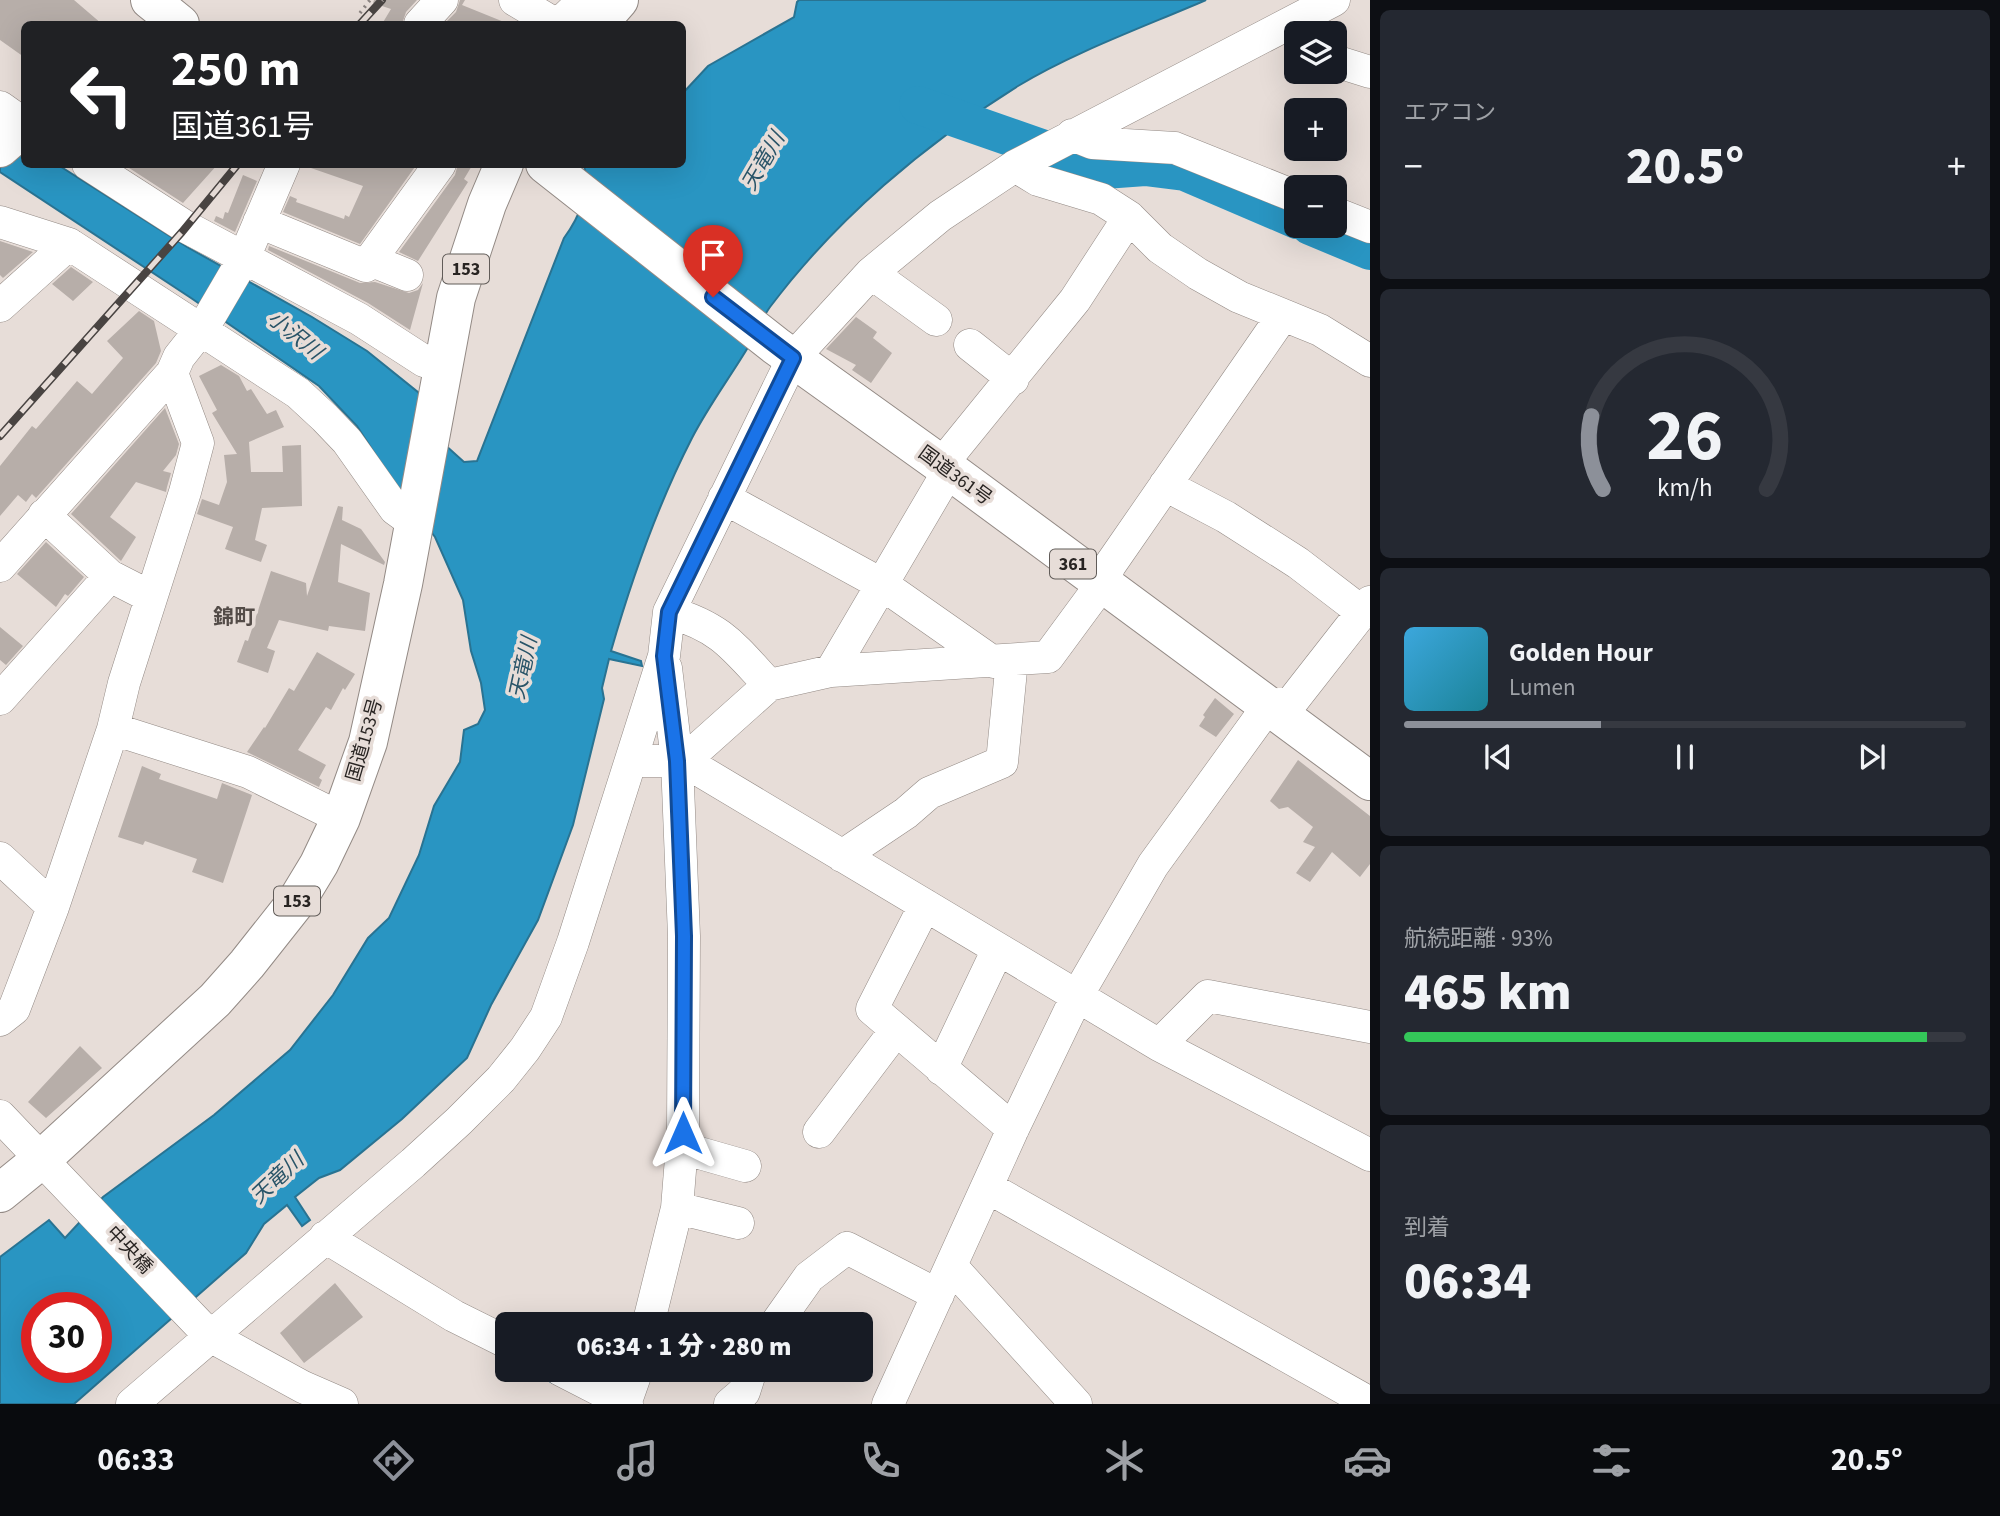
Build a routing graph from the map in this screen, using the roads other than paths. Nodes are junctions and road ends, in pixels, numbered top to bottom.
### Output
1 (442, 0) edge
2 (515, 0) edge
3 (584, 0) edge
4 (619, 0) edge
5 (1334, 0) edge
6 (549, 16) edge
7 (423, 21) edge
8 (601, 21) edge
9 (1261, 38) junction
10 (1284, 45) edge
11 (1347, 65) edge
12 (1370, 72) edge
13 (1072, 135) junction
14 (1015, 166) junction
15 (94, 168) edge
16 (282, 168) edge
17 (437, 168) edge
18 (502, 168) edge
19 (550, 168) edge
20 (1284, 192) edge
21 (1129, 217) junction
22 (1347, 218) edge
23 (0, 222) edge
24 (259, 222) junction
25 (1370, 227) edge
26 (69, 244) junction
27 (370, 260) junction
28 (243, 261) junction
29 (871, 272) junction
30 (407, 275) dead end
31 (0, 306) edge
32 (1283, 315) junction
33 (936, 320) dead end
34 (203, 327) junction
35 (970, 345) dead end
36 (785, 352) junction
37 (1370, 361) edge
38 (442, 372) junction
39 (172, 373) junction
40 (1013, 379) junction
41 (945, 467) junction
42 (1165, 485) junction
43 (724, 498) junction
44 (415, 513) junction
45 (44, 515) junction
46 (0, 566) edge
47 (110, 576) junction
48 (883, 584) junction
49 (1101, 584) junction
50 (151, 597) junction
51 (1366, 607) edge
52 (669, 612) junction
53 (664, 656) junction
54 (1002, 661) junction
55 (831, 671) junction
56 (769, 685) junction
57 (0, 699) edge
58 (1269, 705) junction
59 (113, 729) junction
60 (631, 761) junction
61 (681, 761) junction
62 (1370, 781) edge
63 (341, 818) junction
64 (842, 856) junction
65 (0, 858) edge
66 (925, 905) junction
67 (53, 907) junction
68 (998, 949) junction
69 (1077, 996) junction
70 (0, 1020) edge
71 (1370, 1027) edge
72 (895, 1030) junction
73 (1159, 1045) junction
74 (941, 1069) junction
75 (0, 1116) edge
76 (1013, 1129) junction
77 (819, 1132) dead end
78 (682, 1148) junction
79 (1370, 1155) edge
80 (48, 1164) junction
81 (745, 1166) dead end
82 (987, 1187) junction
83 (0, 1193) edge
84 (677, 1208) junction
85 (738, 1223) dead end
86 (326, 1237) junction
87 (945, 1280) junction
88 (651, 1312) edge
89 (784, 1312) edge
90 (207, 1333) junction
91 (495, 1336) edge
92 (584, 1382) edge
93 (633, 1382) edge
94 (747, 1382) edge
95 (1370, 1403) edge
96 (132, 1404) edge
97 (342, 1404) edge
98 (626, 1404) edge
99 (730, 1404) edge
100 (888, 1404) edge
101 (1076, 1404) edge

1 - 7 street
2 - 6 street
3 - 6 street
4 - 8 highway
5 - 9 street
9 - 10 street
9 - 13 street
11 - 12 street
13 - 14 street
13 - 20 street
14 - 21 street
14 - 29 street
15 - 28 street
16 - 24 street
17 - 27 street
18 - 38 highway, 国道153号 / 153
19 - 36 highway, 国道361号 / 361
21 - 32 street
21 - 40 street
22 - 25 street
23 - 26 street
24 - 27 street
24 - 28 street
26 - 31 street
26 - 34 street
27 - 30 street
28 - 34 street
28 - 38 street
29 - 33 street
29 - 36 street
32 - 37 street
32 - 42 street
34 - 39 street
34 - 44 street
35 - 40 street
36 - 41 highway, 国道361号 / 361
36 - 43 street
38 - 44 highway, 国道153号 / 153
39 - 45 street
39 - 50 street
40 - 41 street
41 - 48 street
41 - 49 highway, 国道361号 / 361
42 - 49 street
42 - 51 street
43 - 48 street
43 - 52 street
44 - 63 highway, 国道153号 / 153
45 - 46 street
45 - 47 street
47 - 50 street
47 - 57 street
48 - 54 street
48 - 55 street
49 - 54 street
49 - 58 highway, 国道361号 / 361
50 - 59 street
51 - 58 street
52 - 53 street
52 - 56 street
53 - 60 street
53 - 61 street
54 - 55 street
54 - 64 street
55 - 56 street
56 - 61 street
58 - 62 highway, 国道361号 / 361
58 - 69 street
59 - 63 street
59 - 67 street
60 - 61 street
60 - 86 street
61 - 64 street
61 - 78 street
63 - 80 highway, 国道153号 / 153
64 - 66 street
65 - 67 street
66 - 68 street
66 - 72 street
67 - 70 street
68 - 69 street
68 - 74 street
69 - 73 street
69 - 76 street
71 - 73 street
72 - 74 street
72 - 77 street
73 - 79 street
74 - 76 street
75 - 80 street, 中央橋
76 - 82 street
78 - 81 street
78 - 84 street
80 - 83 highway, 国道153号 / 153
80 - 90 street, 中央橋
82 - 87 street
82 - 95 street
84 - 85 street
84 - 88 street
86 - 90 street
86 - 91 street
87 - 89 street
87 - 100 street
87 - 101 street
90 - 96 street
90 - 97 street, 中央橋
92 - 98 street
93 - 98 street
94 - 99 street

